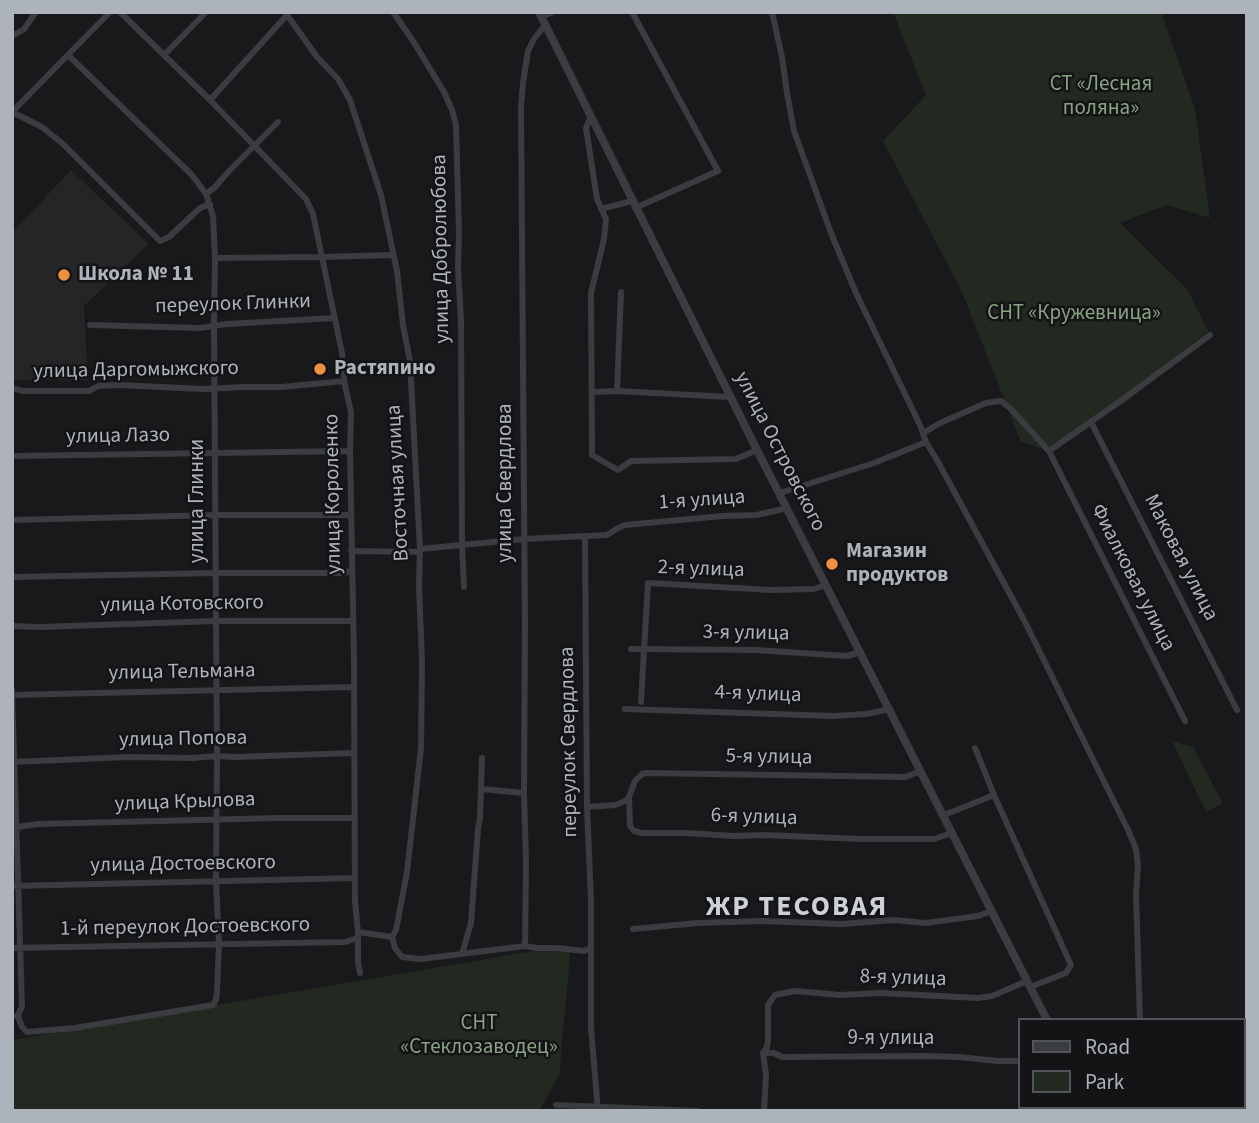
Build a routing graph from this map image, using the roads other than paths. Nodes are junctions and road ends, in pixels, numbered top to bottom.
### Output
1 (36, 12) edge
2 (110, 12) edge
3 (120, 12) edge
4 (206, 12) edge
5 (393, 12) edge
6 (553, 12) edge
7 (632, 12) edge
8 (772, 12) edge
9 (286, 14) edge
10 (542, 18) edge
11 (12, 36) edge
12 (164, 54) junction
13 (68, 55) junction
14 (210, 100) junction
15 (12, 112) edge
16 (590, 118) junction
17 (278, 122) dead end
18 (254, 146) junction
19 (206, 194) junction
20 (210, 204) junction
21 (634, 204) junction
22 (601, 209) junction
23 (393, 255) junction
24 (322, 257) junction
25 (215, 258) junction
26 (621, 292) dead end
27 (335, 318) junction
28 (90, 325) dead end
29 (214, 327) junction
30 (1210, 335) dead end
31 (344, 381) junction
32 (12, 388) edge
33 (215, 388) junction
34 (617, 391) junction
35 (592, 392) junction
36 (730, 397) junction
37 (1091, 422) junction
38 (923, 433) junction
39 (926, 442) junction
40 (757, 450) junction
41 (350, 451) junction
42 (1049, 451) junction
43 (215, 452) junction
44 (12, 456) edge
45 (780, 493) junction
46 (787, 508) junction
47 (216, 515) junction
48 (351, 515) junction
49 (12, 520) edge
50 (585, 536) junction
51 (524, 539) junction
52 (462, 545) junction
53 (420, 550) junction
54 (351, 551) junction
55 (351, 571) junction
56 (216, 573) junction
57 (12, 577) edge
58 (826, 584) junction
59 (464, 587) dead end
60 (216, 621) junction
61 (353, 621) junction
62 (12, 625) edge
63 (631, 649) dead end
64 (644, 649) junction
65 (860, 652) junction
66 (353, 687) junction
67 (216, 690) junction
68 (12, 694) edge
69 (641, 702) dead end
70 (625, 709) dead end
71 (890, 709) junction
72 (1237, 710) dead end
73 (1185, 721) dead end
74 (975, 748) dead end
75 (354, 753) junction
76 (217, 756) junction
77 (482, 758) dead end
78 (14, 762) edge
79 (921, 771) junction
80 (482, 789) junction
81 (524, 793) junction
82 (994, 794) junction
83 (629, 797) junction
84 (587, 807) junction
85 (944, 815) junction
86 (354, 818) junction
87 (216, 820) junction
88 (17, 827) junction
89 (953, 833) junction
90 (355, 878) junction
91 (216, 881) junction
92 (15, 886) edge
93 (992, 911) junction
94 (633, 929) dead end
95 (358, 935) junction
96 (392, 937) junction
97 (219, 944) junction
98 (525, 946) junction
99 (12, 948) edge
100 (21, 948) junction
101 (591, 948) junction
102 (462, 954) junction
103 (360, 974) dead end
104 (1029, 984) junction
105 (15, 1016) edge
106 (1045, 1018) edge
107 (1140, 1018) edge
108 (763, 1053) junction
109 (1018, 1061) edge
110 (556, 1105) dead end
111 (598, 1109) edge
112 (698, 1111) edge
113 (764, 1111) edge

1 - 11 street
2 - 13 street
3 - 12 street, улица Короленко
4 - 12 street
5 - 52 street, улица Добролюбова
6 - 10 street
7 - 21 street
8 - 38 street
9 - 14 street
9 - 23 street, Восточная улица
10 - 16 street, улица Островского
10 - 51 street, улица Свердлова
12 - 14 street, улица Короленко
13 - 15 street
13 - 19 street, улица Глинки
14 - 18 street, улица Короленко
15 - 20 street
16 - 21 street, улица Островского
16 - 22 street
17 - 18 street
18 - 19 street
18 - 24 street, улица Короленко
19 - 20 street, улица Глинки
20 - 25 street, улица Глинки
21 - 22 street
21 - 36 street, улица Островского
22 - 35 street
23 - 24 street
23 - 53 street, Восточная улица
24 - 25 street
24 - 27 street, улица Короленко
25 - 29 street, улица Глинки
26 - 34 street
27 - 29 street, переулок Глинки
27 - 31 street, улица Короленко
28 - 29 street, переулок Глинки
29 - 33 street, улица Глинки
30 - 37 street
31 - 33 street, улица Даргомыжского
31 - 41 street, улица Короленко
32 - 33 street, улица Даргомыжского
33 - 43 street, улица Глинки
34 - 35 street
34 - 36 street
35 - 40 street
36 - 40 street, улица Островского
37 - 42 street
37 - 72 street, Маковая улица
38 - 39 street
38 - 42 street, Фиалковая улица
39 - 45 street
39 - 107 street
40 - 45 street, улица Островского
41 - 43 street, улица Лазо
41 - 48 street, улица Короленко
42 - 73 street, Фиалковая улица
43 - 44 street, улица Лазо
43 - 47 street, улица Глинки
45 - 46 street, улица Островского
46 - 50 street, 1-я улица
46 - 58 street, улица Островского
47 - 48 street
47 - 49 street
47 - 56 street, улица Глинки
48 - 54 street, улица Короленко
50 - 51 street, 1-я улица
50 - 84 street, переулок Свердлова
51 - 52 street, 1-я улица
51 - 81 street, улица Свердлова
52 - 53 street, 1-я улица
52 - 59 street, улица Добролюбова
53 - 54 street, 1-я улица
53 - 96 street, Восточная улица
54 - 55 street, улица Короленко
55 - 56 street
55 - 61 street, улица Короленко
56 - 57 street
56 - 60 street, улица Глинки
58 - 64 street, 2-я улица
58 - 65 street, улица Островского
60 - 61 street, улица Котовского
60 - 62 street, улица Котовского
60 - 67 street, улица Глинки
61 - 66 street, улица Короленко
63 - 64 street, 3-я улица
64 - 65 street, 3-я улица
64 - 69 street, 2-я улица
65 - 71 street, улица Островского
66 - 67 street, улица Тельмана
66 - 75 street, улица Короленко
67 - 68 street, улица Тельмана
67 - 76 street, улица Глинки
68 - 78 street
70 - 71 street, 4-я улица
71 - 79 street, улица Островского
74 - 82 street
75 - 76 street, улица Попова
75 - 86 street, улица Короленко
76 - 78 street, улица Попова
76 - 87 street, улица Глинки
77 - 80 street
78 - 88 street
79 - 83 street, 5-я улица
79 - 85 street, улица Островского
80 - 81 street
80 - 102 street
81 - 98 street, улица Свердлова
82 - 85 street
82 - 104 street, 8-я улица
83 - 84 street
83 - 89 street, 6-я улица
84 - 101 street, переулок Свердлова
85 - 89 street, улица Островского
86 - 87 street, улица Крылова
86 - 90 street, улица Короленко
87 - 88 street, улица Крылова
87 - 91 street, улица Глинки
88 - 92 street
89 - 93 street, улица Островского
90 - 91 street, улица Достоевского
90 - 95 street, улица Короленко
91 - 92 street, улица Достоевского
91 - 97 street, улица Глинки
92 - 100 street
93 - 94 street
93 - 104 street, улица Островского
95 - 96 street, 1-й переулок Достоевского
95 - 97 street, 1-й переулок Достоевского
95 - 103 street, улица Короленко
96 - 102 street
97 - 100 street, 1-й переулок Достоевского
97 - 105 street, улица Глинки
98 - 101 street
98 - 102 street
99 - 100 street, 1-й переулок Достоевского
100 - 105 street
101 - 111 street, переулок Свердлова
104 - 106 street, улица Островского
104 - 108 street, 8-я улица
108 - 109 street, 9-я улица
108 - 113 street
110 - 111 street
111 - 112 street

